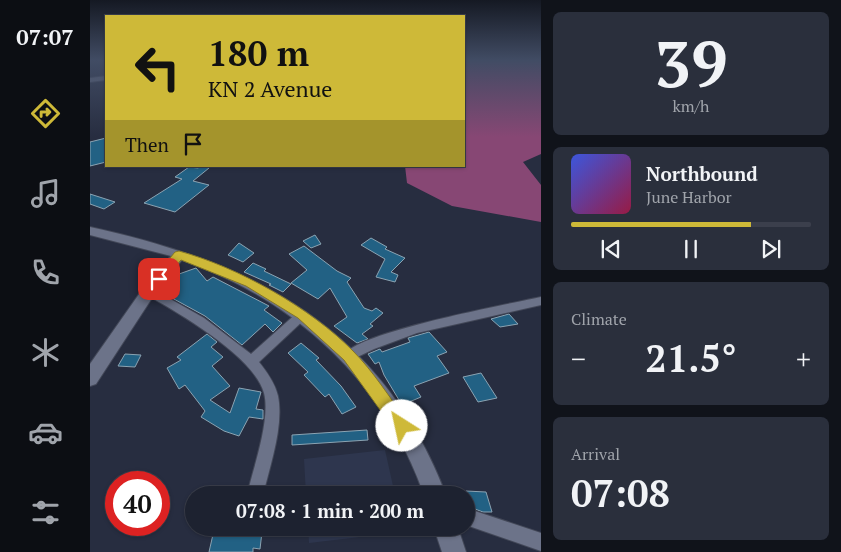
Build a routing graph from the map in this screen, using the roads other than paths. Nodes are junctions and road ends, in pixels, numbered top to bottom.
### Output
1 (90, 231) edge
2 (179, 255) junction
3 (149, 291) junction
4 (541, 301) edge
5 (302, 315) junction
6 (349, 356) junction
7 (251, 362) junction
8 (90, 378) edge
9 (257, 486) edge
10 (432, 486) edge
11 (475, 519) edge
12 (449, 536) edge
13 (541, 542) edge
14 (454, 552) edge

1 - 2 street
2 - 3 street
2 - 5 street
3 - 7 street
3 - 8 street
4 - 6 street
5 - 6 street
5 - 7 street
6 - 10 street
7 - 9 street
11 - 13 street
12 - 14 street

